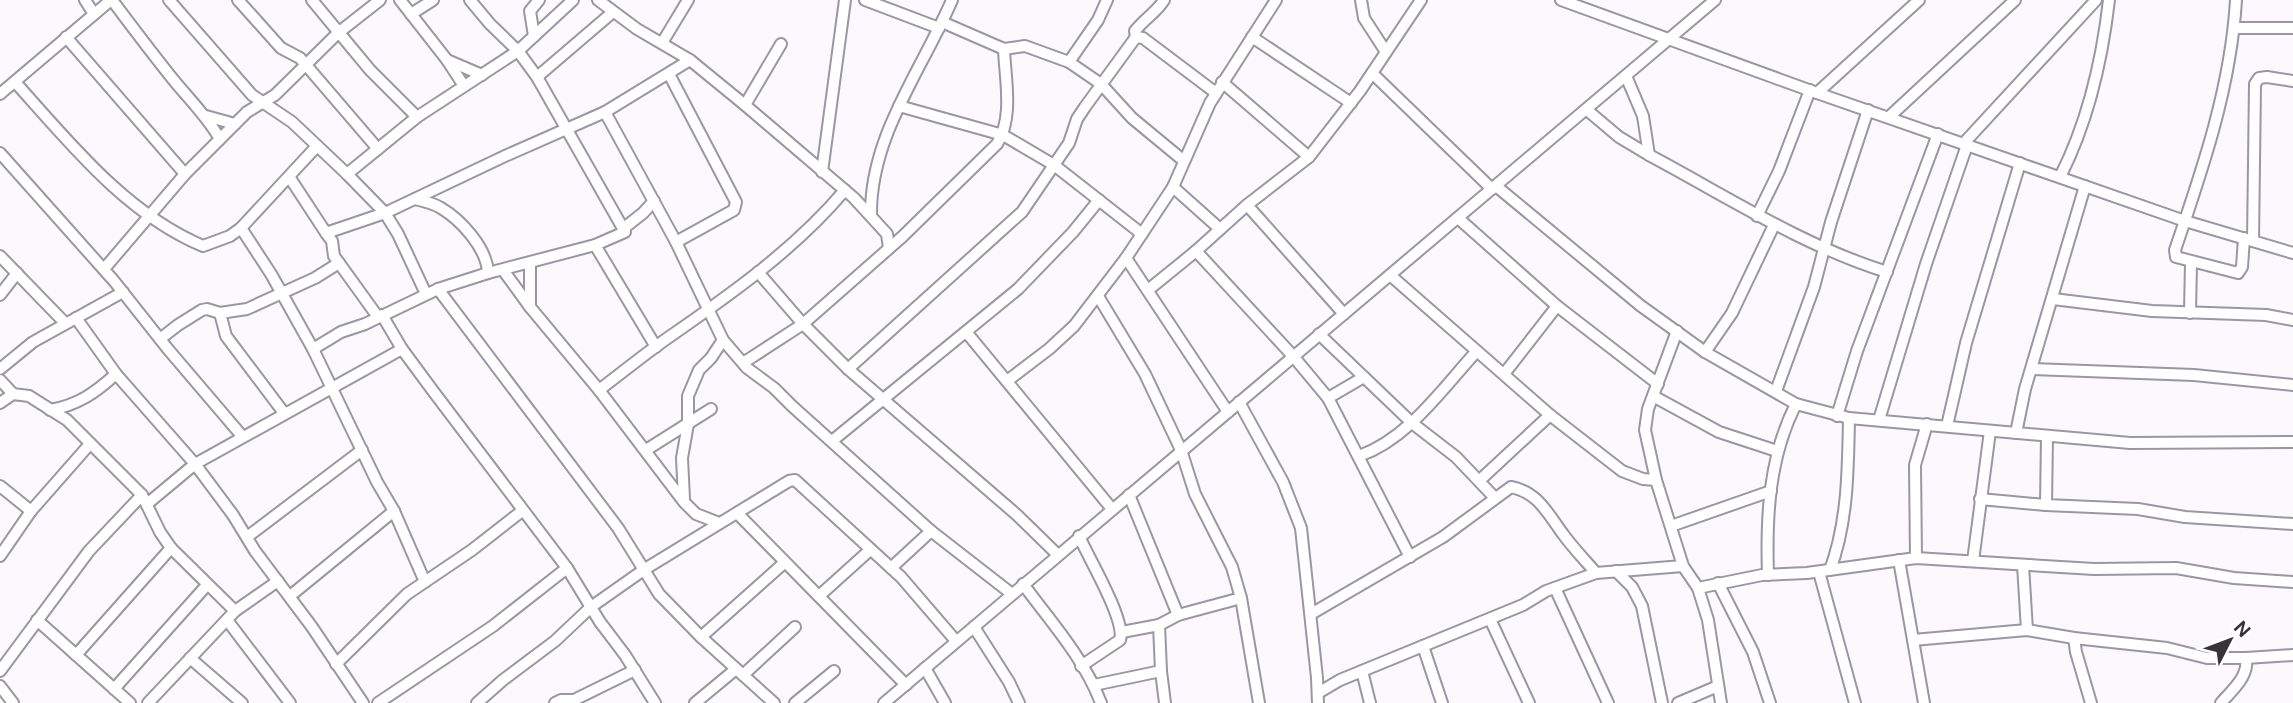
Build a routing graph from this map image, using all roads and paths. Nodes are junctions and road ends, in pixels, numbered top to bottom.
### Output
1 (85, 0) edge
2 (111, 0) edge
3 (169, 0) edge
4 (238, 0) edge
5 (312, 0) edge
6 (380, 0) edge
7 (400, 0) edge
8 (433, 0) edge
9 (470, 0) edge
10 (539, 0) edge
11 (573, 0) edge
12 (598, 0) edge
13 (688, 0) edge
14 (845, 0) edge
15 (865, 0) edge
16 (952, 0) edge
17 (1107, 0) edge
18 (1164, 0) edge
19 (1276, 0) edge
20 (1361, 0) edge
21 (1421, 0) edge
22 (1561, 0) edge
23 (1715, 0) edge
24 (1919, 0) edge
25 (2015, 0) edge
26 (2096, 0) edge
27 (2109, 0) edge
28 (2236, 0) edge
29 (613, 12) junction
30 (94, 13) junction
31 (411, 14) junction
32 (941, 25) junction
33 (2234, 28) junction
34 (2293, 28) edge
35 (338, 33) junction
36 (534, 36) junction
37 (66, 37) junction
38 (1136, 37) junction
39 (1252, 37) junction
40 (1670, 39) junction
41 (662, 43) junction
42 (780, 44) dead end
43 (1004, 49) junction
44 (518, 51) junction
45 (1386, 52) junction
46 (447, 60) junction
47 (690, 61) junction
48 (1069, 62) junction
49 (305, 64) junction
50 (1372, 73) junction
51 (669, 74) junction
52 (482, 75) junction
53 (1626, 76) junction
54 (537, 77) junction
55 (2293, 81) edge
56 (15, 82) junction
57 (1223, 82) junction
58 (1101, 84) junction
59 (464, 86) junction
60 (1813, 92) junction
61 (1216, 93) junction
62 (0, 94) edge
63 (252, 95) junction
64 (275, 95) junction
65 (264, 103) junction
66 (1351, 103) junction
67 (745, 105) junction
68 (899, 106) junction
69 (277, 110) junction
70 (1587, 110) junction
71 (1868, 110) junction
72 (606, 112) junction
73 (247, 113) junction
74 (206, 116) junction
75 (417, 117) junction
76 (1889, 117) junction
77 (235, 124) junction
78 (568, 128) junction
79 (1938, 134) junction
80 (1003, 135) junction
81 (220, 139) junction
82 (1966, 144) junction
83 (317, 146) junction
84 (378, 149) junction
85 (0, 153) edge
86 (1649, 155) junction
87 (1309, 157) junction
88 (1184, 161) junction
89 (2020, 163) junction
90 (1054, 165) junction
91 (822, 172) junction
92 (186, 174) junction
93 (347, 174) junction
94 (2060, 177) junction
95 (289, 178) junction
96 (2085, 186) junction
97 (1173, 187) junction
98 (1494, 187) junction
99 (845, 190) junction
100 (415, 199) junction
101 (1099, 200) junction
102 (654, 201) junction
103 (1247, 205) junction
104 (385, 213) junction
105 (871, 215) junction
106 (149, 216) junction
107 (1757, 216) junction
108 (1458, 218) junction
109 (2185, 221) junction
110 (1774, 225) junction
111 (241, 228) junction
112 (624, 228) junction
113 (1220, 229) junction
114 (326, 233) junction
115 (887, 234) junction
116 (1142, 234) junction
117 (902, 237) junction
118 (2249, 240) junction
119 (676, 242) junction
120 (595, 245) junction
121 (889, 248) junction
122 (1824, 250) junction
123 (1196, 251) junction
124 (2293, 253) edge
125 (0, 256) edge
126 (1126, 258) junction
127 (339, 263) junction
128 (530, 263) junction
129 (2190, 263) junction
130 (104, 269) junction
131 (503, 270) junction
132 (758, 272) junction
133 (1887, 272) junction
134 (17, 273) junction
135 (488, 273) junction
136 (1390, 275) junction
137 (438, 289) junction
138 (1148, 290) junction
139 (123, 292) junction
140 (281, 293) junction
141 (0, 295) edge
142 (426, 295) junction
143 (1098, 296) junction
144 (2053, 299) junction
145 (1557, 306) junction
146 (530, 307) junction
147 (710, 310) junction
148 (220, 313) junction
149 (2190, 313) junction
150 (1344, 314) junction
151 (380, 316) junction
152 (76, 318) junction
153 (2293, 320) edge
154 (65, 323) junction
155 (803, 324) junction
156 (1677, 331) junction
157 (967, 333) junction
158 (1320, 334) junction
159 (160, 339) junction
160 (723, 340) junction
161 (656, 347) junction
162 (313, 349) junction
163 (402, 349) junction
164 (1476, 352) junction
165 (1705, 352) junction
166 (1293, 356) junction
167 (711, 358) junction
168 (740, 360) junction
169 (0, 369) edge
170 (848, 369) junction
171 (2032, 369) junction
172 (116, 374) junction
173 (1504, 374) junction
174 (1364, 377) junction
175 (0, 380) edge
176 (1007, 381) junction
177 (1658, 384) junction
178 (2293, 385) edge
179 (332, 387) junction
180 (599, 390) junction
181 (1776, 391) junction
182 (13, 394) junction
183 (1653, 396) junction
184 (882, 398) junction
185 (1328, 398) junction
186 (1239, 402) junction
187 (0, 403) edge
188 (1796, 404) junction
189 (711, 409) dead end
190 (50, 410) junction
191 (1228, 412) junction
192 (284, 413) junction
193 (1550, 415) junction
194 (1843, 417) junction
195 (1879, 420) junction
196 (1412, 424) junction
197 (1927, 424) junction
198 (688, 425) junction
199 (1947, 426) junction
200 (1990, 431) junction
201 (2016, 433) junction
202 (242, 436) junction
203 (2047, 436) junction
204 (832, 441) junction
205 (2293, 442) edge
206 (89, 445) junction
207 (362, 450) junction
208 (646, 450) junction
209 (1181, 450) junction
210 (1777, 451) junction
211 (1359, 456) junction
212 (195, 464) junction
213 (1480, 480) junction
214 (1656, 480) junction
215 (0, 486) edge
216 (1771, 491) junction
217 (1129, 495) junction
218 (1495, 498) junction
219 (1980, 499) junction
220 (144, 500) junction
221 (684, 502) junction
222 (2046, 505) junction
223 (1112, 509) junction
224 (32, 511) junction
225 (394, 511) junction
226 (522, 511) junction
227 (737, 513) junction
228 (696, 514) junction
229 (719, 523) junction
230 (2293, 524) edge
231 (1671, 526) junction
232 (931, 531) junction
233 (698, 536) junction
234 (1079, 536) junction
235 (247, 537) junction
236 (171, 548) junction
237 (870, 550) junction
238 (1058, 555) junction
239 (0, 556) edge
240 (1410, 557) junction
241 (1916, 558) junction
242 (1899, 560) junction
243 (1973, 561) junction
244 (784, 563) junction
245 (2023, 565) junction
246 (1684, 566) junction
247 (567, 568) junction
248 (891, 568) junction
249 (645, 569) junction
250 (1616, 571) junction
251 (1824, 571) junction
252 (1596, 573) junction
253 (1768, 575) junction
254 (278, 581) junction
255 (425, 582) junction
256 (2293, 582) edge
257 (1718, 583) junction
258 (1023, 584) junction
259 (207, 585) junction
260 (1555, 588) junction
261 (1698, 588) junction
262 (1012, 594) junction
263 (290, 596) junction
264 (819, 596) junction
265 (1241, 598) junction
266 (591, 607) junction
267 (1311, 614) junction
268 (1178, 615) junction
269 (231, 616) junction
270 (37, 620) junction
271 (1490, 620) junction
272 (1159, 625) junction
273 (794, 627) dead end
274 (974, 627) junction
275 (2027, 630) junction
276 (1122, 632) junction
277 (701, 637) junction
278 (2074, 638) junction
279 (1913, 640) junction
280 (957, 641) junction
281 (1423, 646) junction
282 (76, 655) junction
283 (2293, 655) edge
284 (2246, 658) junction
285 (190, 659) junction
286 (336, 664) junction
287 (1082, 666) junction
288 (925, 668) junction
289 (635, 670) junction
290 (0, 671) edge
291 (834, 671) dead end
292 (1161, 671) junction
293 (1362, 671) junction
294 (740, 672) junction
295 (906, 685) junction
296 (1094, 685) junction
297 (0, 686) edge
298 (1718, 686) junction
299 (114, 690) junction
300 (1318, 698) edge
301 (574, 701) edge
302 (13, 703) edge
303 (130, 703) edge
304 (148, 703) edge
305 (242, 703) edge
306 (290, 703) edge
307 (363, 703) edge
308 (378, 703) edge
309 (477, 703) edge
310 (555, 703) edge
311 (656, 703) edge
312 (695, 703) edge
313 (774, 703) edge
314 (795, 703) edge
315 (884, 703) edge
316 (945, 703) edge
317 (1020, 703) edge
318 (1101, 703) edge
319 (1165, 703) edge
320 (1259, 703) edge
321 (1370, 703) edge
322 (1442, 703) edge
323 (1529, 703) edge
324 (1608, 703) edge
325 (1662, 703) edge
326 (1678, 703) edge
327 (1721, 703) edge
328 (1770, 703) edge
329 (1855, 703) edge
330 (1924, 703) edge
331 (2091, 703) edge
332 (2221, 703) edge

1 - 30 street
2 - 30 street
2 - 74 street
3 - 63 street
4 - 49 street
5 - 35 street
6 - 35 street
7 - 31 street
8 - 31 street
9 - 44 street
10 - 36 street
11 - 36 street
12 - 29 street
13 - 41 street
14 - 91 street
15 - 32 street
16 - 32 street
17 - 48 street
18 - 38 street
19 - 39 street
20 - 45 street
21 - 45 street
22 - 40 street
23 - 40 street
24 - 60 street
25 - 76 street
26 - 82 street
27 - 94 street
28 - 33 street
29 - 41 street
29 - 54 street
30 - 37 street
31 - 46 street
32 - 43 street
32 - 68 street
33 - 34 street
33 - 109 street
35 - 49 street
35 - 75 street
36 - 44 street
37 - 56 street
37 - 92 street
38 - 58 street
38 - 61 street
39 - 57 street
39 - 66 street
40 - 53 street
40 - 60 street
41 - 47 street
42 - 67 street
43 - 48 street
43 - 80 street
44 - 52 street
44 - 54 street
45 - 50 street
46 - 52 street
46 - 59 street
47 - 51 street
47 - 67 street
48 - 58 street
49 - 64 street
49 - 84 street
50 - 66 street
50 - 98 street
51 - 72 street
51 - 119 street
52 - 59 street
53 - 70 street
53 - 86 street
54 - 78 street
55 - 118 street
56 - 62 street
56 - 106 street
57 - 61 street
57 - 87 street
58 - 88 street
58 - 90 street
59 - 75 street
60 - 71 street
60 - 107 street
61 - 88 street
63 - 65 street
63 - 73 street
64 - 65 street
64 - 69 street
65 - 69 street
65 - 73 street
66 - 87 street
67 - 91 street
68 - 80 street
68 - 105 street
69 - 83 street
70 - 86 street
70 - 98 street
71 - 76 street
71 - 122 street
72 - 78 street
72 - 102 street
73 - 77 street
74 - 77 street
74 - 81 street
75 - 84 street
76 - 79 street
77 - 81 street
78 - 100 street
78 - 112 street
79 - 82 street
79 - 133 street
80 - 90 street
80 - 117 street
81 - 92 street
82 - 89 street
82 - 195 street
83 - 93 street
83 - 95 street
84 - 93 street
85 - 130 street
86 - 107 street
87 - 103 street
88 - 97 street
89 - 94 street
89 - 199 street
90 - 101 street
90 - 170 street
91 - 99 street
92 - 106 street
93 - 104 street
94 - 96 street
95 - 111 street
95 - 114 street
96 - 109 street
96 - 144 street
97 - 113 street
97 - 116 street
98 - 108 street
98 - 156 street
99 - 105 street
99 - 132 street
100 - 104 street
100 - 135 street
101 - 116 street
101 - 157 street
102 - 112 street
102 - 119 street
103 - 113 street
103 - 150 street
104 - 114 street
104 - 142 street
105 - 115 street
106 - 111 street
106 - 130 street
107 - 110 street
108 - 136 street
108 - 145 street
109 - 118 street
109 - 129 street
110 - 122 street
110 - 165 street
111 - 140 street
112 - 120 street
113 - 123 street
114 - 127 street
115 - 117 street
115 - 121 street
116 - 126 street
117 - 121 street
118 - 124 street
118 - 129 street
119 - 147 street
120 - 128 street
120 - 161 street
121 - 155 street
122 - 133 street
122 - 181 street
123 - 138 street
123 - 166 street
125 - 134 street
126 - 138 street
126 - 143 street
127 - 140 street
127 - 151 street
128 - 131 street
128 - 146 street
129 - 149 street
130 - 139 street
131 - 135 street
131 - 146 street
132 - 147 street
132 - 155 street
133 - 194 street
134 - 141 street
134 - 154 street
135 - 137 street
136 - 150 street
136 - 164 street
137 - 142 street
137 - 249 street
138 - 191 street
139 - 152 street
139 - 159 street
140 - 148 street
140 - 162 street
142 - 151 street
143 - 176 street
143 - 209 street
144 - 149 street
144 - 171 street
145 - 173 street
145 - 177 street
146 - 180 street
147 - 160 street
147 - 161 street
148 - 159 street
148 - 192 street
149 - 153 street
150 - 158 street
151 - 162 street
151 - 163 street
152 - 154 street
152 - 172 street
154 - 169 street
155 - 168 street
155 - 170 street
156 - 165 street
156 - 177 street
157 - 176 street
157 - 184 street
158 - 166 street
158 - 174 street
159 - 202 street
160 - 167 street
160 - 168 street
161 - 180 street
162 - 179 street
163 - 179 street
163 - 226 street
164 - 173 street
164 - 196 street
165 - 181 street
166 - 185 street
166 - 186 street
167 - 168 street
167 - 198 street
168 - 204 street
170 - 184 street
171 - 178 street
171 - 201 street
172 - 190 street
172 - 212 street
173 - 193 street
174 - 185 street
174 - 196 street
175 - 182 street
176 - 223 street
177 - 183 street
179 - 192 street
179 - 207 street
180 - 208 street
181 - 188 street
182 - 187 street
182 - 190 street
183 - 210 street
183 - 214 street
184 - 204 street
184 - 238 street
185 - 211 street
186 - 191 street
186 - 267 street
188 - 194 street
188 - 210 street
189 - 198 street
190 - 206 street
191 - 209 street
192 - 202 street
193 - 213 street
193 - 214 street
194 - 195 street
194 - 251 street
195 - 197 street
196 - 211 street
196 - 213 street
197 - 199 street
197 - 241 street
198 - 208 street
198 - 221 street
199 - 200 street
200 - 201 street
200 - 219 street
201 - 203 street
202 - 212 street
203 - 205 street
203 - 222 street
204 - 232 street
206 - 220 street
206 - 224 street
207 - 225 street
207 - 235 street
208 - 221 street
209 - 217 street
209 - 265 street
210 - 216 street
211 - 240 street
212 - 220 street
212 - 235 street
213 - 218 street
214 - 231 street
215 - 224 street
216 - 231 street
216 - 253 street
217 - 223 street
217 - 268 street
218 - 240 street
218 - 252 street
219 - 222 street
219 - 243 street
220 - 236 street
220 - 270 street
221 - 228 street
222 - 230 street
223 - 234 street
224 - 239 street
225 - 255 street
225 - 263 street
226 - 247 street
226 - 255 street
227 - 229 street
227 - 237 street
227 - 244 street
228 - 229 street
228 - 233 street
229 - 233 street
231 - 246 street
232 - 248 street
232 - 262 street
233 - 249 street
234 - 238 street
234 - 276 street
235 - 254 street
236 - 259 street
236 - 282 street
237 - 248 street
237 - 264 street
238 - 258 street
240 - 267 street
241 - 242 street
241 - 243 street
242 - 251 street
242 - 279 street
243 - 245 street
244 - 264 street
244 - 277 street
245 - 256 street
245 - 275 street
246 - 250 street
246 - 261 street
247 - 266 street
247 - 308 street
248 - 280 street
249 - 266 street
249 - 277 street
250 - 252 street
250 - 325 street
251 - 253 street
251 - 329 street
252 - 260 street
253 - 257 street
254 - 263 street
254 - 269 street
255 - 286 street
257 - 261 street
257 - 328 street
258 - 262 street
258 - 287 street
259 - 269 street
259 - 299 street
260 - 271 street
260 - 324 street
261 - 298 street
262 - 274 street
263 - 286 street
264 - 295 street
265 - 268 street
265 - 320 street
266 - 289 street
266 - 309 street
267 - 300 street
268 - 272 street
269 - 285 street
269 - 306 street
270 - 282 street
270 - 290 street
271 - 281 street
271 - 323 street
272 - 276 street
272 - 292 street
273 - 294 street
274 - 280 street
274 - 317 street
275 - 278 street
275 - 279 street
276 - 287 street
277 - 294 street
278 - 284 street
278 - 331 street
279 - 330 street
280 - 288 street
281 - 293 street
281 - 322 street
282 - 299 street
283 - 284 street
284 - 332 street
285 - 304 street
285 - 305 street
286 - 307 street
287 - 296 street
288 - 295 street
288 - 316 street
289 - 301 street
289 - 311 street
291 - 314 street
292 - 296 street
292 - 319 street
293 - 300 street
293 - 321 street
294 - 312 street
294 - 313 street
295 - 315 street
296 - 318 street
297 - 302 street
298 - 326 street
298 - 327 street
299 - 303 street
301 - 310 street

